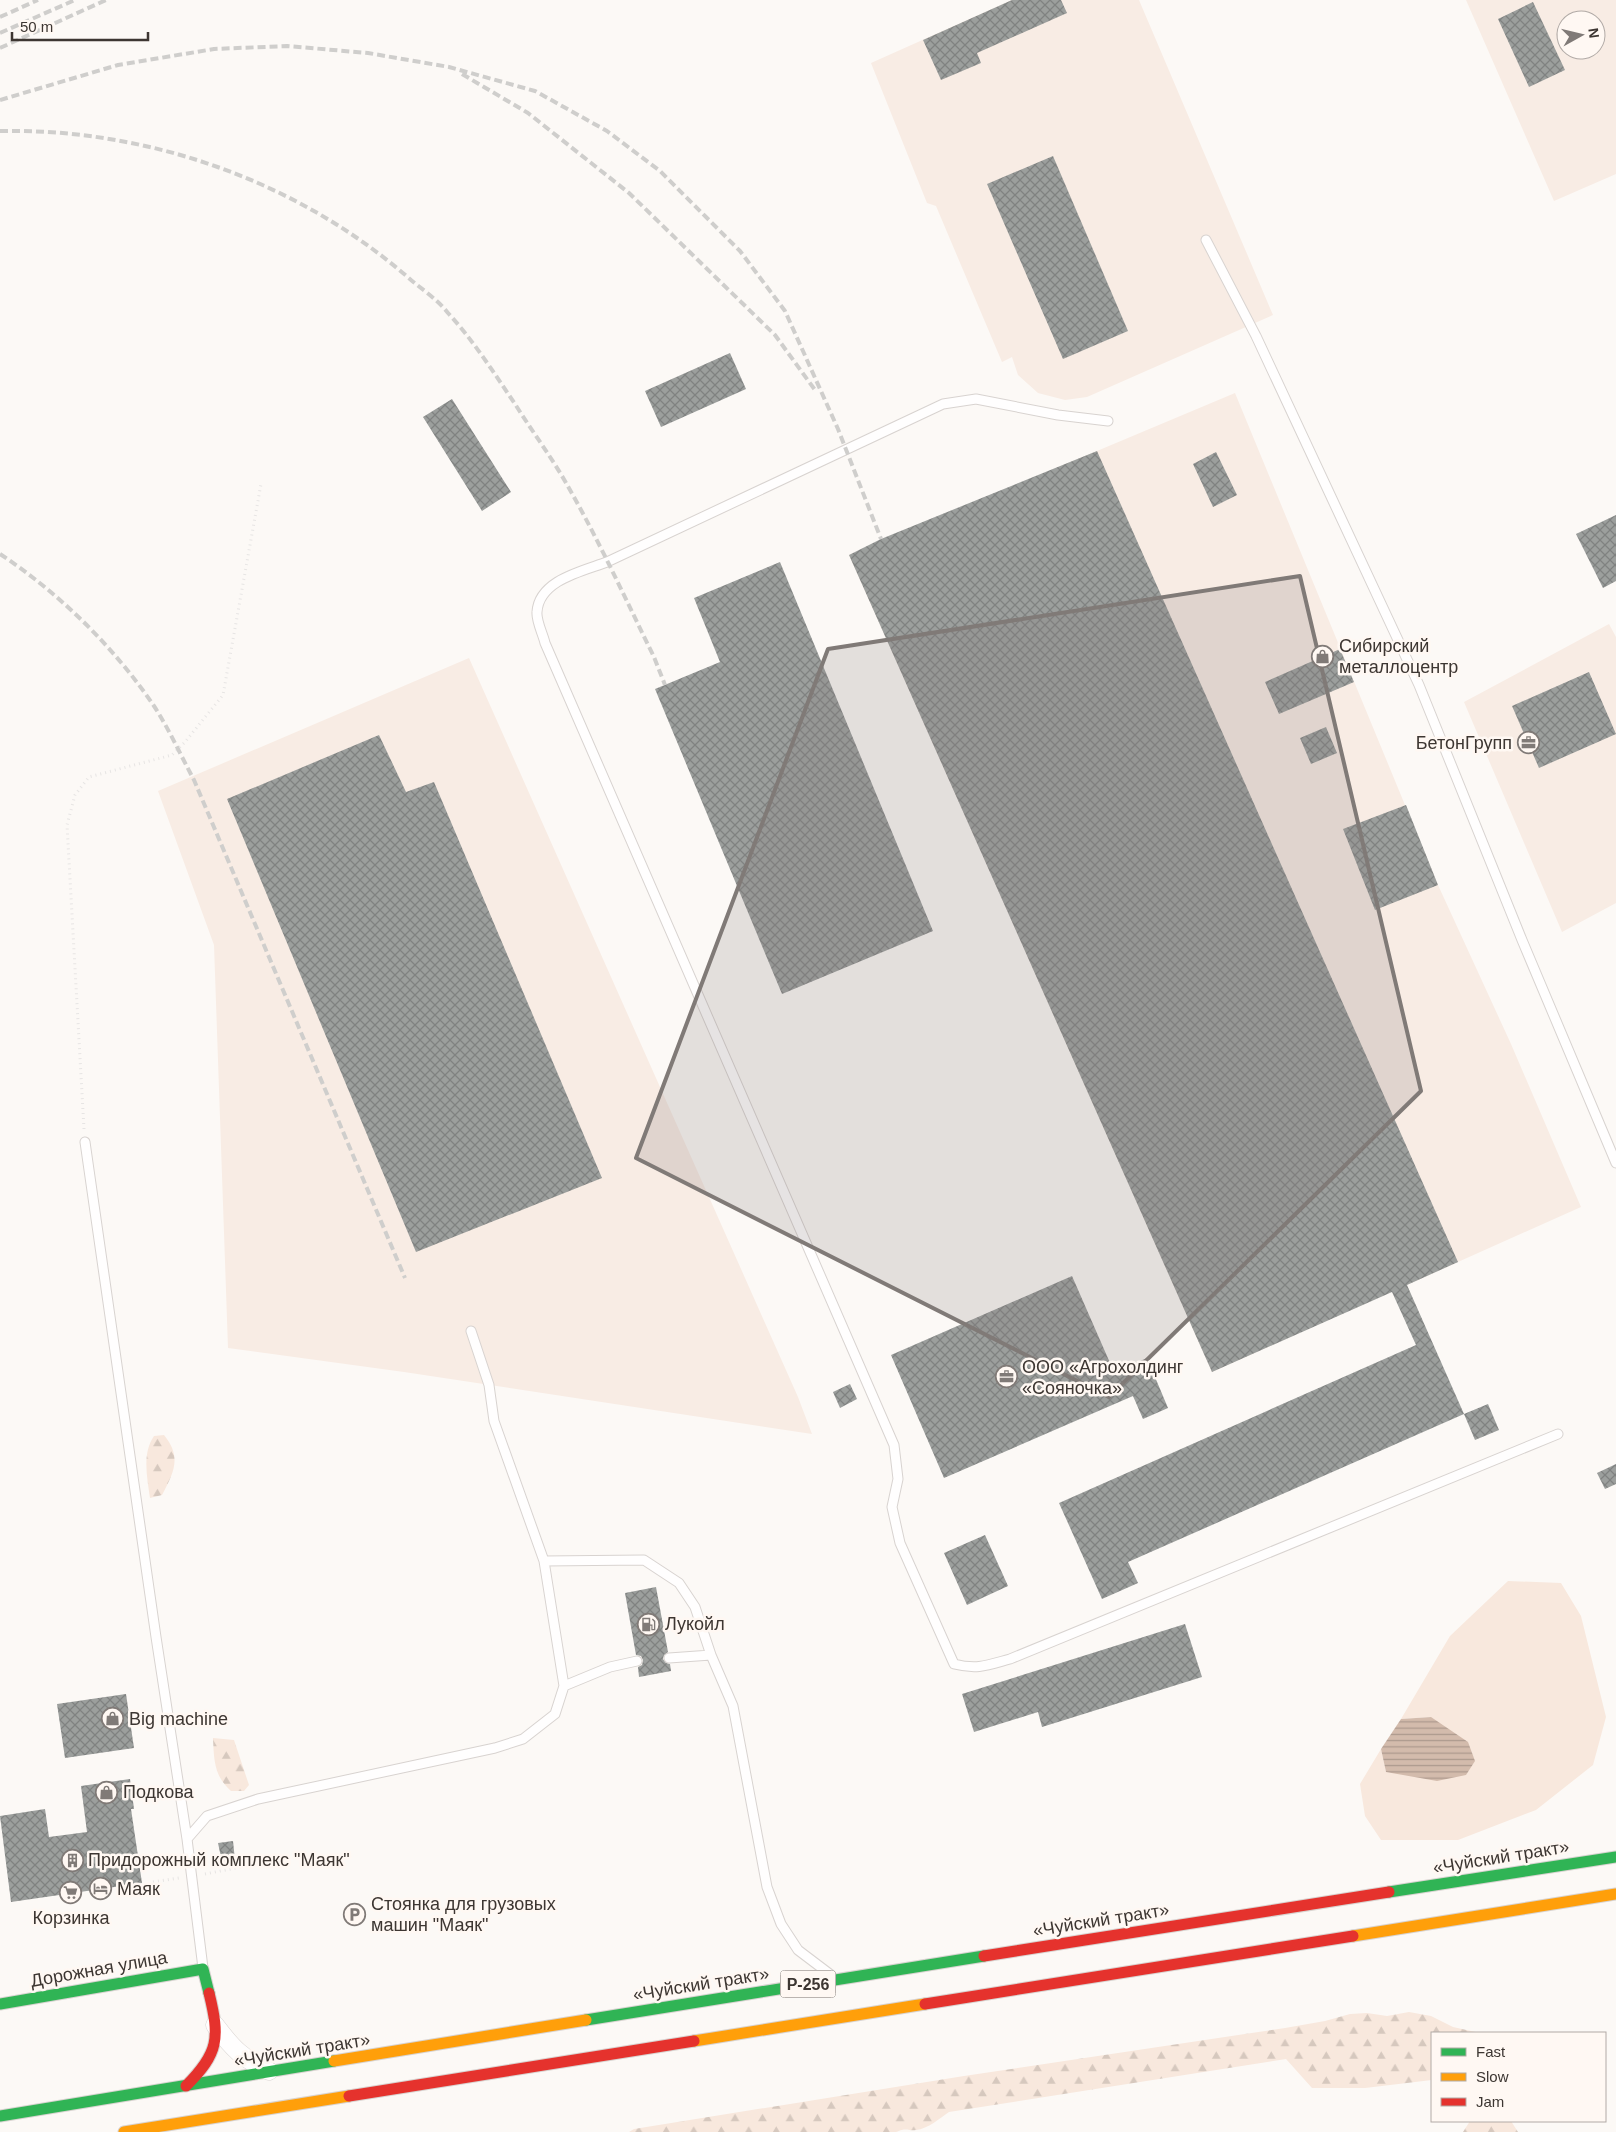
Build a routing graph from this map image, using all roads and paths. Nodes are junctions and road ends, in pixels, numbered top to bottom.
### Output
1 (1206, 240) dead end
2 (1108, 421) dead end
3 (261, 484) dead end
4 (85, 1142) joint
5 (1616, 1163) edge
6 (471, 1331) dead end
7 (1558, 1434) dead end
8 (544, 1561) junction
9 (711, 1654) junction
10 (669, 1658) dead end
11 (637, 1661) dead end
12 (564, 1686) junction
13 (188, 1839) junction
14 (1616, 1857) edge
15 (1616, 1894) edge
16 (203, 1969) junction
17 (837, 1979) junction
18 (0, 2004) edge
19 (215, 2026) junction
20 (272, 2072) junction
21 (186, 2086) junction
22 (0, 2116) edge
23 (124, 2132) edge

1 - 5 lane
2 - 7 lane
3 - 4 path
4 - 13 lane
6 - 8 lane
8 - 9 lane
8 - 12 lane
9 - 10 lane
9 - 17 lane
11 - 12 lane
12 - 13 lane
13 - 16 lane
14 - 17 main road, «Чуйский тракт» / Р-256
15 - 23 main road, Р-256
16 - 18 main road, Дорожная улица
16 - 19 main road
17 - 20 main road, «Чуйский тракт» / Р-256
19 - 20 street
19 - 21 main road
20 - 21 main road, «Чуйский тракт» / Р-256
21 - 22 main road, «Чуйский тракт» / Р-256

